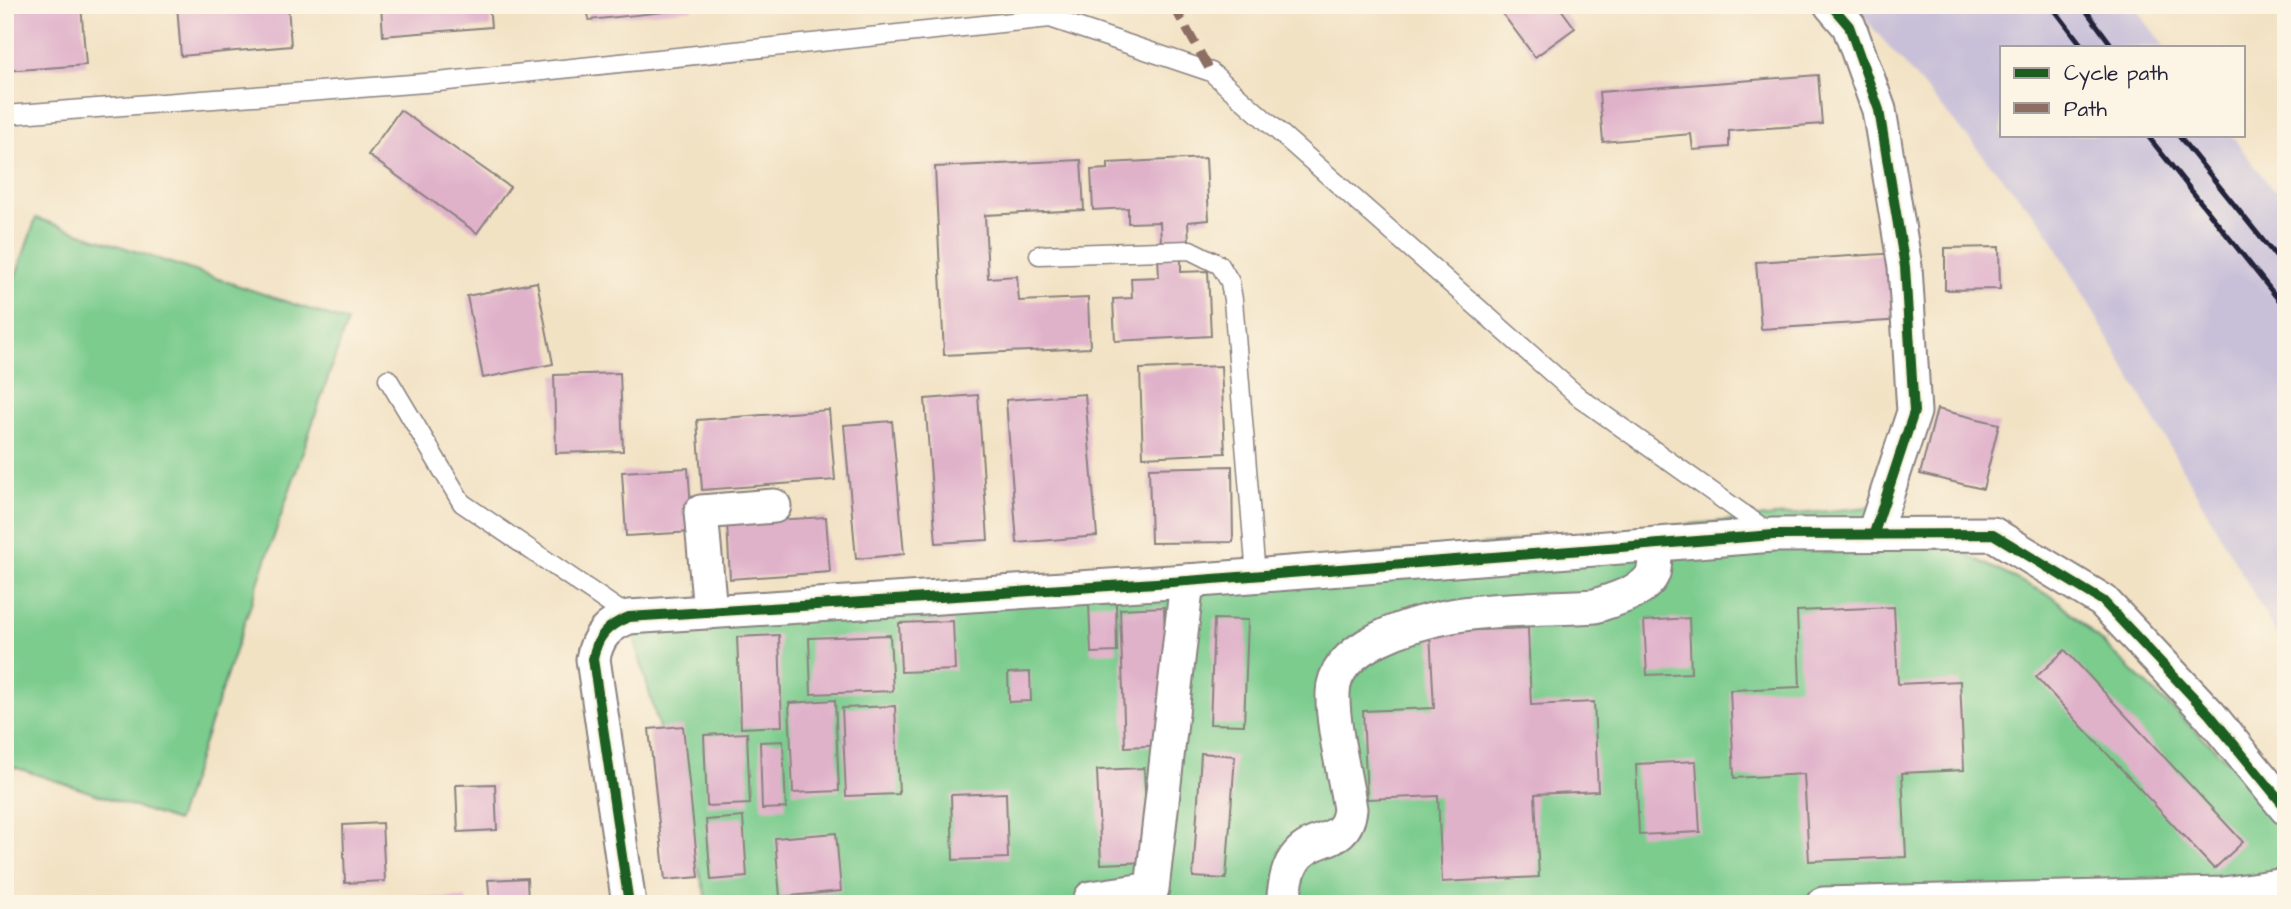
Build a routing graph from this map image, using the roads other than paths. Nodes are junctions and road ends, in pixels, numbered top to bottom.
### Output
1 (1831, 5) edge
2 (5, 115) edge
3 (1039, 254) dead end
4 (388, 379) dead end
5 (774, 506) dead end
6 (1874, 534) junction
7 (1773, 535) junction
8 (1655, 544) junction
9 (1256, 576) junction
10 (1187, 581) junction
11 (710, 612) junction
12 (629, 617) junction
13 (2286, 808) edge
14 (2286, 885) edge
15 (1091, 898) dead end
16 (629, 904) edge
17 (1283, 904) edge
18 (1823, 904) edge

1 - 6 street
2 - 7 lane
3 - 9 lane
4 - 12 lane
5 - 11 street
6 - 7 street
6 - 13 street
7 - 8 street
8 - 9 street
8 - 17 street
9 - 10 street
10 - 11 street
10 - 15 street
11 - 12 street
12 - 16 street
14 - 18 street

